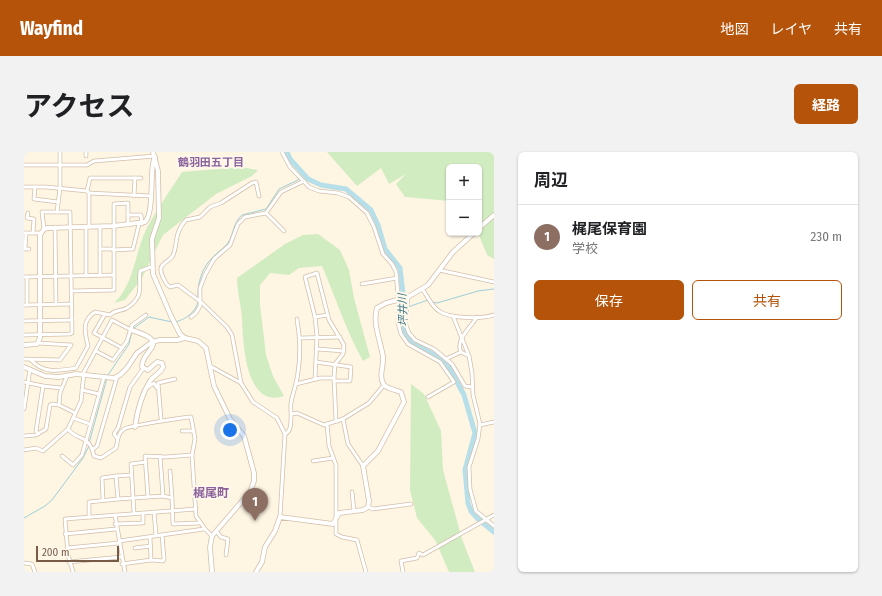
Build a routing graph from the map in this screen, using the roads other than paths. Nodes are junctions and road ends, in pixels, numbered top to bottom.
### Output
1 (60, 152) edge
2 (86, 152) edge
3 (282, 152) edge
4 (154, 155) edge
5 (86, 156) dead end
6 (24, 165) edge
7 (59, 165) junction
8 (135, 178) junction
9 (141, 178) dead end
10 (303, 180) junction
11 (24, 187) edge
12 (35, 187) junction
13 (60, 188) junction
14 (88, 192) junction
15 (134, 196) junction
16 (150, 196) junction
17 (259, 196) dead end
18 (58, 202) junction
19 (57, 212) junction
20 (28, 213) dead end
21 (266, 213) junction
22 (128, 215) junction
23 (494, 215) edge
24 (140, 224) junction
25 (128, 225) junction
26 (482, 225) edge
27 (113, 226) junction
28 (55, 227) junction
29 (70, 227) junction
30 (87, 227) junction
31 (100, 227) junction
32 (42, 231) junction
33 (284, 231) dead end
34 (25, 233) edge
35 (33, 233) junction
36 (471, 236) edge
37 (29, 249) dead end
38 (100, 249) junction
39 (113, 249) junction
40 (151, 267) junction
41 (439, 270) junction
42 (114, 275) junction
43 (71, 276) junction
44 (86, 276) junction
45 (100, 276) junction
46 (25, 277) edge
47 (40, 277) junction
48 (56, 277) junction
49 (396, 278) junction
50 (494, 282) edge
51 (362, 284) dead end
52 (422, 289) junction
53 (72, 291) junction
54 (407, 297) junction
55 (399, 300) junction
56 (199, 301) junction
57 (41, 304) junction
58 (56, 304) junction
59 (72, 304) junction
60 (26, 305) edge
61 (105, 314) junction
62 (146, 315) dead end
63 (328, 315) junction
64 (494, 315) edge
65 (453, 316) junction
66 (191, 317) dead end
67 (315, 317) junction
68 (477, 317) junction
69 (297, 319) dead end
70 (41, 320) junction
71 (72, 320) junction
72 (24, 321) edge
73 (132, 330) junction
74 (24, 335) edge
75 (41, 335) junction
76 (317, 336) junction
77 (340, 337) junction
78 (102, 338) junction
79 (186, 338) junction
80 (300, 338) junction
81 (461, 338) junction
82 (152, 342) junction
83 (38, 343) junction
84 (24, 345) edge
85 (122, 348) junction
86 (96, 350) junction
87 (317, 350) junction
88 (344, 351) junction
89 (460, 352) junction
90 (469, 356) junction
91 (24, 359) edge
92 (446, 359) junction
93 (31, 360) junction
94 (316, 362) junction
95 (335, 364) junction
96 (210, 366) junction
97 (24, 367) edge
98 (30, 369) junction
99 (143, 370) junction
100 (83, 375) junction
101 (67, 376) junction
102 (104, 378) junction
103 (117, 378) junction
104 (175, 379) dead end
105 (315, 379) junction
106 (334, 380) junction
107 (26, 383) edge
108 (241, 383) junction
109 (296, 384) junction
110 (384, 385) junction
111 (43, 386) junction
112 (472, 387) junction
113 (61, 388) junction
114 (146, 388) junction
115 (158, 388) junction
116 (82, 390) junction
117 (99, 394) junction
118 (428, 397) dead end
119 (59, 405) junction
120 (24, 409) edge
121 (75, 413) junction
122 (292, 414) junction
123 (72, 418) junction
124 (343, 419) junction
125 (161, 420) junction
126 (336, 421) junction
127 (494, 422) edge
128 (90, 424) junction
129 (327, 424) junction
130 (480, 425) junction
131 (135, 427) junction
132 (68, 429) junction
133 (182, 431) dead end
134 (194, 431) junction
135 (38, 434) junction
136 (285, 434) junction
137 (24, 436) edge
138 (118, 438) junction
139 (86, 440) junction
140 (93, 449) junction
141 (24, 450) edge
142 (192, 455) junction
143 (62, 456) dead end
144 (160, 456) junction
145 (333, 458) junction
146 (312, 461) dead end
147 (146, 462) junction
148 (363, 466) junction
149 (170, 472) dead end
150 (132, 475) junction
151 (116, 476) junction
152 (170, 476) junction
153 (162, 477) junction
154 (352, 492) dead end
155 (163, 496) junction
156 (148, 497) junction
157 (133, 498) junction
158 (172, 498) junction
159 (118, 499) junction
160 (103, 500) junction
161 (411, 504) dead end
162 (368, 507) junction
163 (196, 509) junction
164 (172, 511) junction
165 (354, 511) junction
166 (154, 512) junction
167 (134, 513) junction
168 (143, 513) junction
169 (115, 515) junction
170 (494, 515) edge
171 (89, 517) junction
172 (280, 517) junction
173 (485, 520) junction
174 (199, 523) junction
175 (335, 523) junction
176 (115, 524) junction
177 (494, 526) edge
178 (204, 528) junction
179 (116, 529) junction
180 (216, 531) junction
181 (65, 534) junction
182 (156, 535) junction
183 (162, 535) junction
184 (212, 536) junction
185 (150, 537) junction
186 (119, 542) junction
187 (151, 546) junction
188 (67, 548) junction
189 (135, 548) dead end
190 (226, 555) dead end
191 (121, 557) junction
192 (151, 560) junction
193 (69, 562) junction
194 (24, 563) edge
195 (122, 564) junction
196 (35, 572) edge
197 (73, 572) edge
198 (125, 572) edge
199 (212, 572) edge
200 (256, 572) edge
201 (366, 572) edge
202 (403, 572) edge

1 - 7 street
2 - 5 street
3 - 10 street
4 - 7 street
4 - 16 street
4 - 40 street
6 - 7 street
7 - 13 street
8 - 9 street
8 - 14 street
8 - 15 street
10 - 21 street
10 - 49 street
11 - 12 street
12 - 13 street
12 - 18 street
13 - 14 street
13 - 18 street
14 - 15 street
14 - 30 street
15 - 16 street
16 - 24 street
17 - 56 street
18 - 19 street
19 - 29 street
19 - 32 street
20 - 35 street
21 - 33 street
21 - 56 street
22 - 24 street
22 - 25 street
22 - 27 street
23 - 26 street
24 - 25 street
24 - 39 street
25 - 27 street
27 - 31 street
27 - 39 street
28 - 29 street
28 - 32 street
28 - 48 street
29 - 30 street
29 - 43 street
30 - 31 street
30 - 44 street
31 - 38 street
32 - 35 street
32 - 47 street
34 - 35 street
34 - 37 street
36 - 41 street
38 - 39 street
38 - 45 street
39 - 42 street
40 - 61 street
40 - 79 street
41 - 50 street
41 - 52 street
42 - 45 street
42 - 53 street
43 - 44 street
43 - 48 street
43 - 53 street
44 - 45 street
46 - 47 street
46 - 60 street
47 - 48 street
47 - 57 street
48 - 58 street
49 - 51 street
49 - 55 street
52 - 54 street
52 - 65 street
53 - 59 street
54 - 55 street
54 - 92 street
55 - 110 street
55 - 118 street
56 - 66 street
56 - 108 street
57 - 58 street
57 - 60 street
57 - 70 street
58 - 59 street
59 - 71 street
61 - 78 street
61 - 93 street
62 - 73 street
63 - 67 street
63 - 67 street
63 - 77 street
64 - 68 street
65 - 68 street
65 - 81 street
67 - 76 street
68 - 81 street
69 - 80 street
70 - 71 street
70 - 72 street
70 - 75 street
71 - 75 street
73 - 78 street
73 - 82 street
73 - 85 street
74 - 75 street
75 - 83 street
76 - 77 street
76 - 80 street
76 - 87 street
77 - 88 street
78 - 85 street
78 - 86 street
79 - 82 street
79 - 96 street
80 - 109 street
81 - 89 street
81 - 90 street
82 - 99 street
82 - 103 street
83 - 84 street
83 - 93 street
85 - 86 street
86 - 100 street
87 - 88 street
87 - 94 street
88 - 95 street
89 - 90 street
89 - 92 street
90 - 112 street
91 - 93 street
92 - 112 street
94 - 95 street
94 - 105 street
95 - 106 street
95 - 106 street
96 - 108 street
96 - 180 street
97 - 98 street
98 - 101 street
98 - 107 street
99 - 114 street
99 - 138 street
100 - 101 street
100 - 102 street
100 - 116 street
101 - 113 street
102 - 103 street
102 - 117 street
103 - 140 street
104 - 115 street
105 - 106 street
105 - 109 street
106 - 126 street
107 - 111 street
107 - 120 street
108 - 136 street
109 - 122 street
110 - 124 street
110 - 148 street
111 - 113 street
111 - 135 street
112 - 130 street
113 - 119 street
114 - 115 street
114 - 131 street
115 - 125 street
116 - 117 street
116 - 121 street
117 - 128 street
119 - 121 street
119 - 135 street
121 - 123 street
122 - 129 street
122 - 136 street
123 - 128 street
123 - 132 street
124 - 126 street
124 - 148 street
125 - 131 street
125 - 134 street
126 - 129 street
127 - 130 street
128 - 139 street
129 - 145 street
130 - 173 street
131 - 138 street
132 - 139 street
132 - 141 street
133 - 134 street
134 - 142 street
135 - 137 street
136 - 172 street
138 - 140 street
139 - 140 street
139 - 143 street
142 - 144 street
142 - 163 street
144 - 147 street
144 - 153 street
145 - 146 street
145 - 175 street
147 - 150 street
147 - 156 street
148 - 162 street
149 - 152 street
150 - 151 street
150 - 157 street
151 - 159 street
151 - 160 street
152 - 153 street
152 - 158 street
153 - 155 street
154 - 165 street
155 - 156 street
155 - 158 street
156 - 157 street
157 - 159 street
157 - 167 street
158 - 164 street
159 - 160 street
160 - 171 street
161 - 162 street
162 - 165 street
163 - 164 street
163 - 174 street
164 - 166 street
164 - 174 street
165 - 175 street
166 - 168 street
166 - 182 street
167 - 168 street
167 - 169 street
168 - 176 street
169 - 171 street
169 - 176 street
170 - 173 street
171 - 181 street
172 - 175 street
172 - 200 street
173 - 177 street
173 - 202 street
174 - 178 street
175 - 201 street
176 - 179 street
178 - 183 street
178 - 184 street
179 - 181 street
179 - 186 street
180 - 184 street
180 - 190 street
181 - 188 street
182 - 183 street
182 - 185 street
183 - 192 street
184 - 199 street
185 - 186 street
185 - 187 street
186 - 188 street
186 - 191 street
187 - 189 street
187 - 192 street
188 - 193 street
191 - 193 street
191 - 195 street
192 - 195 street
193 - 197 street
194 - 196 street
195 - 198 street

